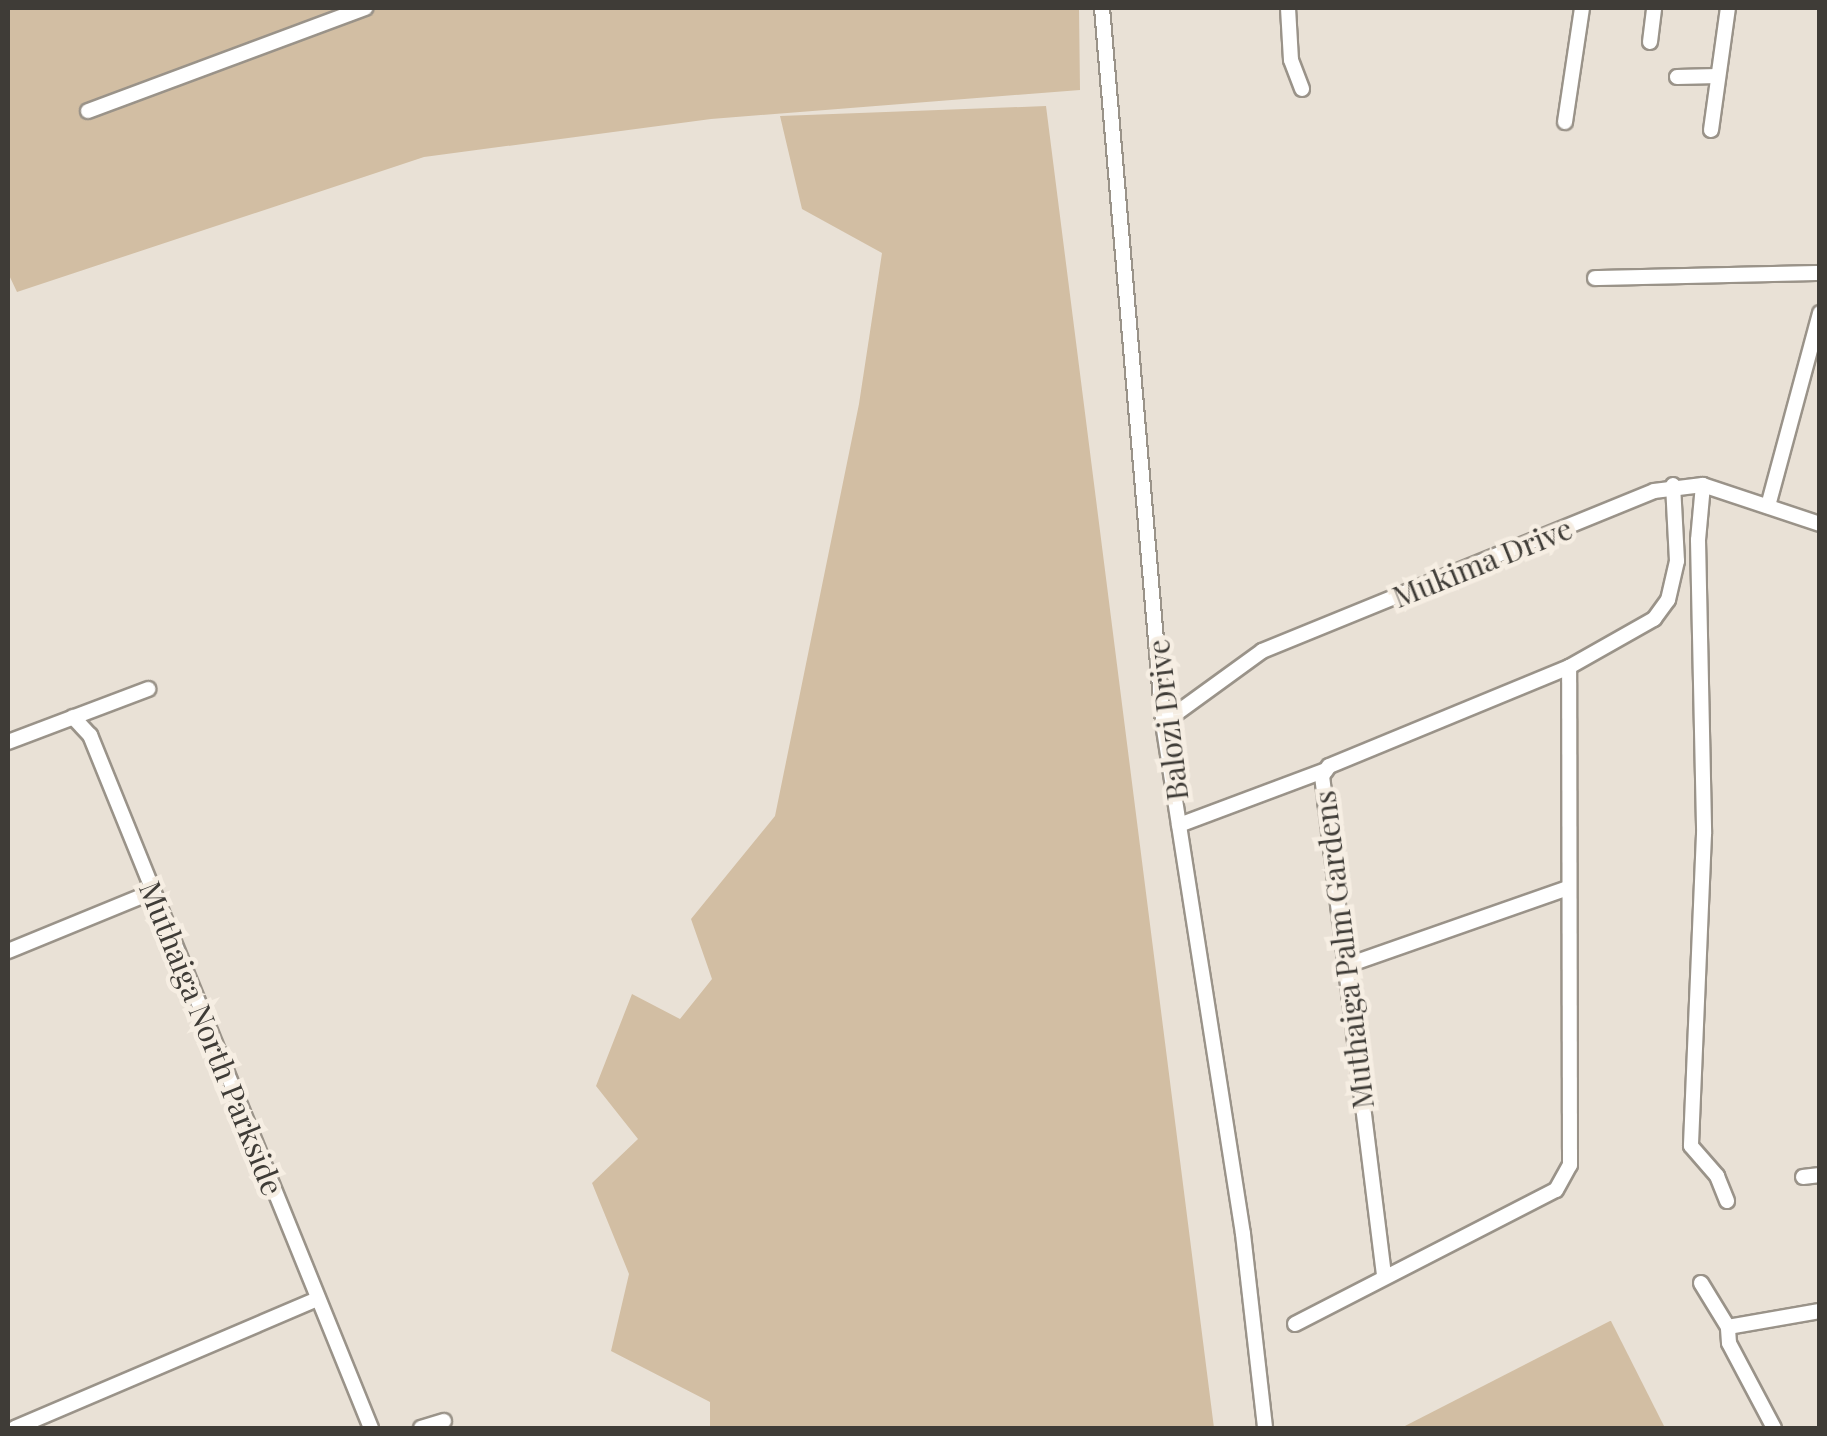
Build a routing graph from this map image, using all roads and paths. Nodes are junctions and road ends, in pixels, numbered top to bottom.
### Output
1 (366, 8) edge
2 (1102, 8) edge
3 (1288, 8) edge
4 (1582, 8) edge
5 (1654, 8) edge
6 (1728, 8) edge
7 (1650, 42) dead end
8 (1718, 76) junction
9 (1677, 77) dead end
10 (1302, 89) dead end
11 (88, 110) dead end
12 (1565, 122) dead end
13 (1711, 130) dead end
14 (1820, 273) edge
15 (1595, 278) dead end
16 (1820, 313) edge
17 (1703, 484) junction
18 (1673, 485) junction
19 (1768, 506) junction
20 (1820, 524) edge
21 (1568, 667) junction
22 (148, 689) dead end
23 (73, 716) junction
24 (1164, 724) junction
25 (8, 742) edge
26 (1326, 770) junction
27 (1179, 824) junction
28 (1567, 888) junction
29 (152, 892) junction
30 (8, 951) edge
31 (1342, 967) junction
32 (1820, 1175) edge
33 (1803, 1177) dead end
34 (1727, 1201) dead end
35 (1384, 1275) junction
36 (1701, 1283) dead end
37 (318, 1299) junction
38 (1820, 1311) edge
39 (1295, 1324) dead end
40 (1728, 1327) junction
41 (444, 1421) dead end
42 (16, 1428) edge
43 (371, 1428) edge
44 (421, 1428) edge
45 (1265, 1428) edge
46 (1774, 1428) edge

1 - 11 street
2 - 24 street, Balozi Drive
3 - 10 street
4 - 12 street
5 - 7 street
6 - 8 street
8 - 9 street
8 - 13 street
14 - 15 street
16 - 19 street
17 - 18 street, Mukima Drive
17 - 19 street, Mukima Drive
17 - 34 street
18 - 21 street, Muthaiga Palm Gardens
18 - 24 street, Mukima Drive
19 - 20 street, Mukima Drive
21 - 26 street, Muthaiga Palm Gardens
21 - 28 street
22 - 23 street
23 - 25 street
23 - 29 street, Muthaiga North Parkside
24 - 27 street, Balozi Drive
26 - 27 street
26 - 31 street, Muthaiga Palm Gardens
27 - 45 street, Balozi Drive
28 - 31 street
28 - 35 street
29 - 30 street
29 - 37 street, Muthaiga North Parkside
31 - 35 street, Muthaiga Palm Gardens
32 - 33 street
35 - 39 street
36 - 40 street
37 - 42 street
37 - 43 street, Muthaiga North Parkside
38 - 40 street
40 - 46 street
41 - 44 street

